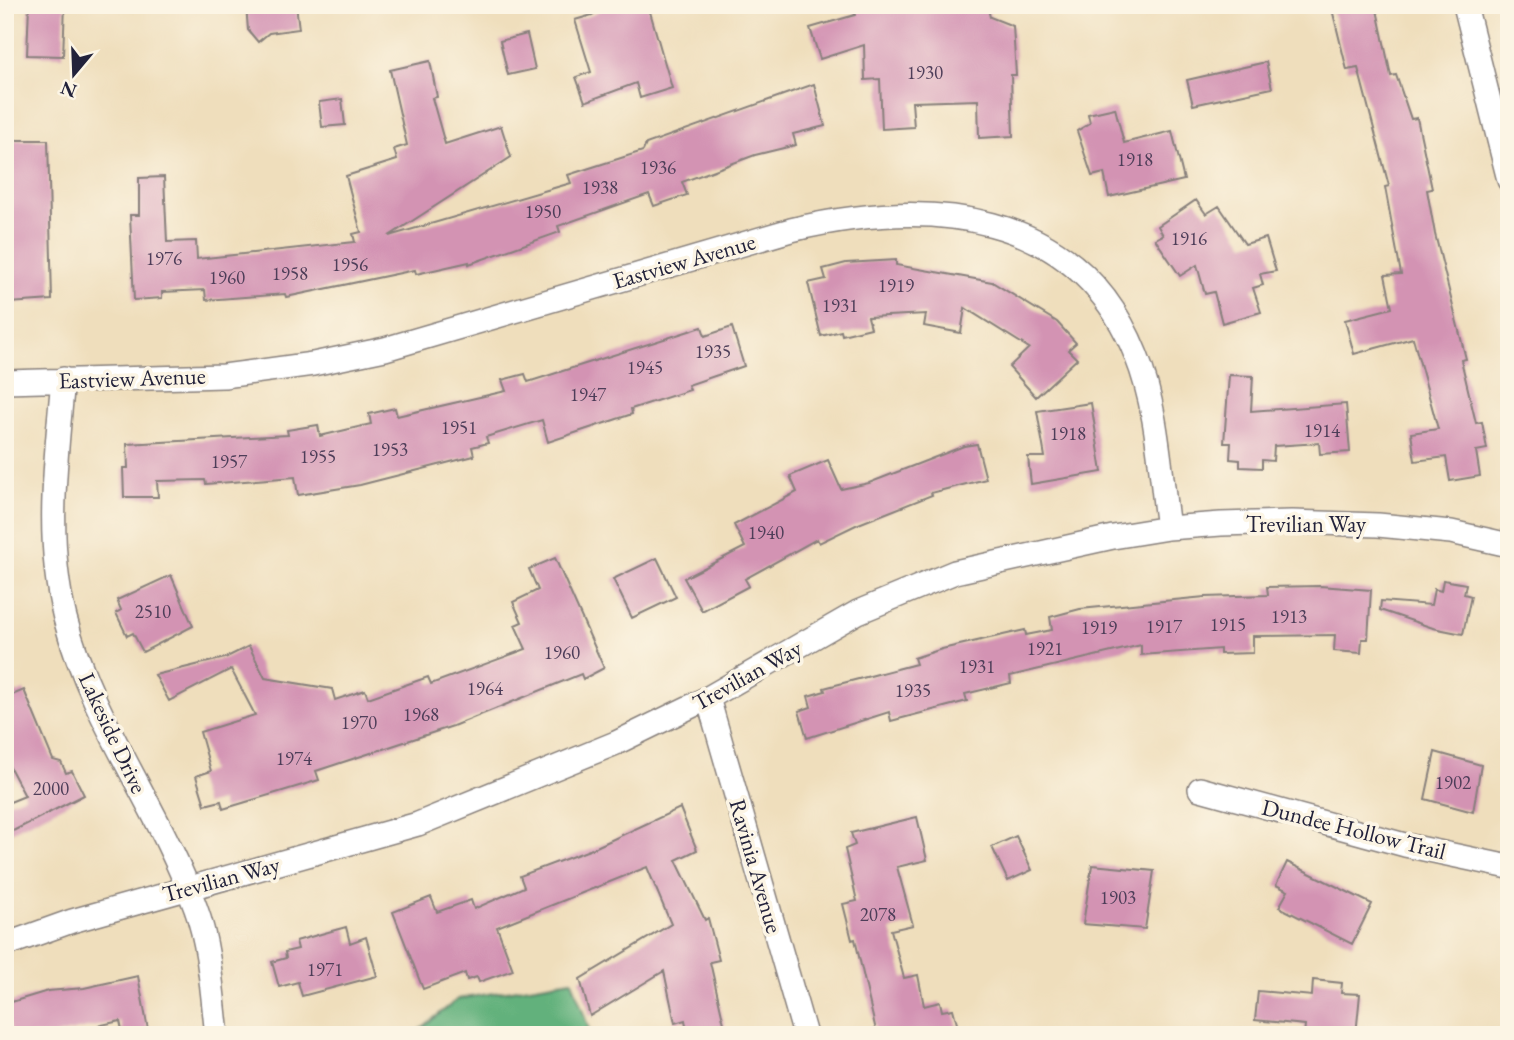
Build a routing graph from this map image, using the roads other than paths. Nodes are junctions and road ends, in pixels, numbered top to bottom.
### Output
1 (1465, 5) edge
2 (1509, 180) edge
3 (63, 379) junction
4 (5, 383) edge
5 (1168, 528) junction
6 (1509, 545) edge
7 (708, 698) junction
8 (1200, 789) dead end
9 (1509, 867) edge
10 (187, 888) junction
11 (5, 945) edge
12 (217, 1035) edge
13 (805, 1035) edge

1 - 2 street
3 - 4 street, Eastview Avenue
3 - 5 street, Eastview Avenue
3 - 10 street, Lakeside Drive
5 - 6 street, Trevilian Way
5 - 7 street, Trevilian Way
7 - 10 street, Trevilian Way
7 - 13 street, Ravinia Avenue
8 - 9 street, Dundee Hollow Trail
10 - 11 street, Trevilian Way
10 - 12 street, Lakeside Drive

